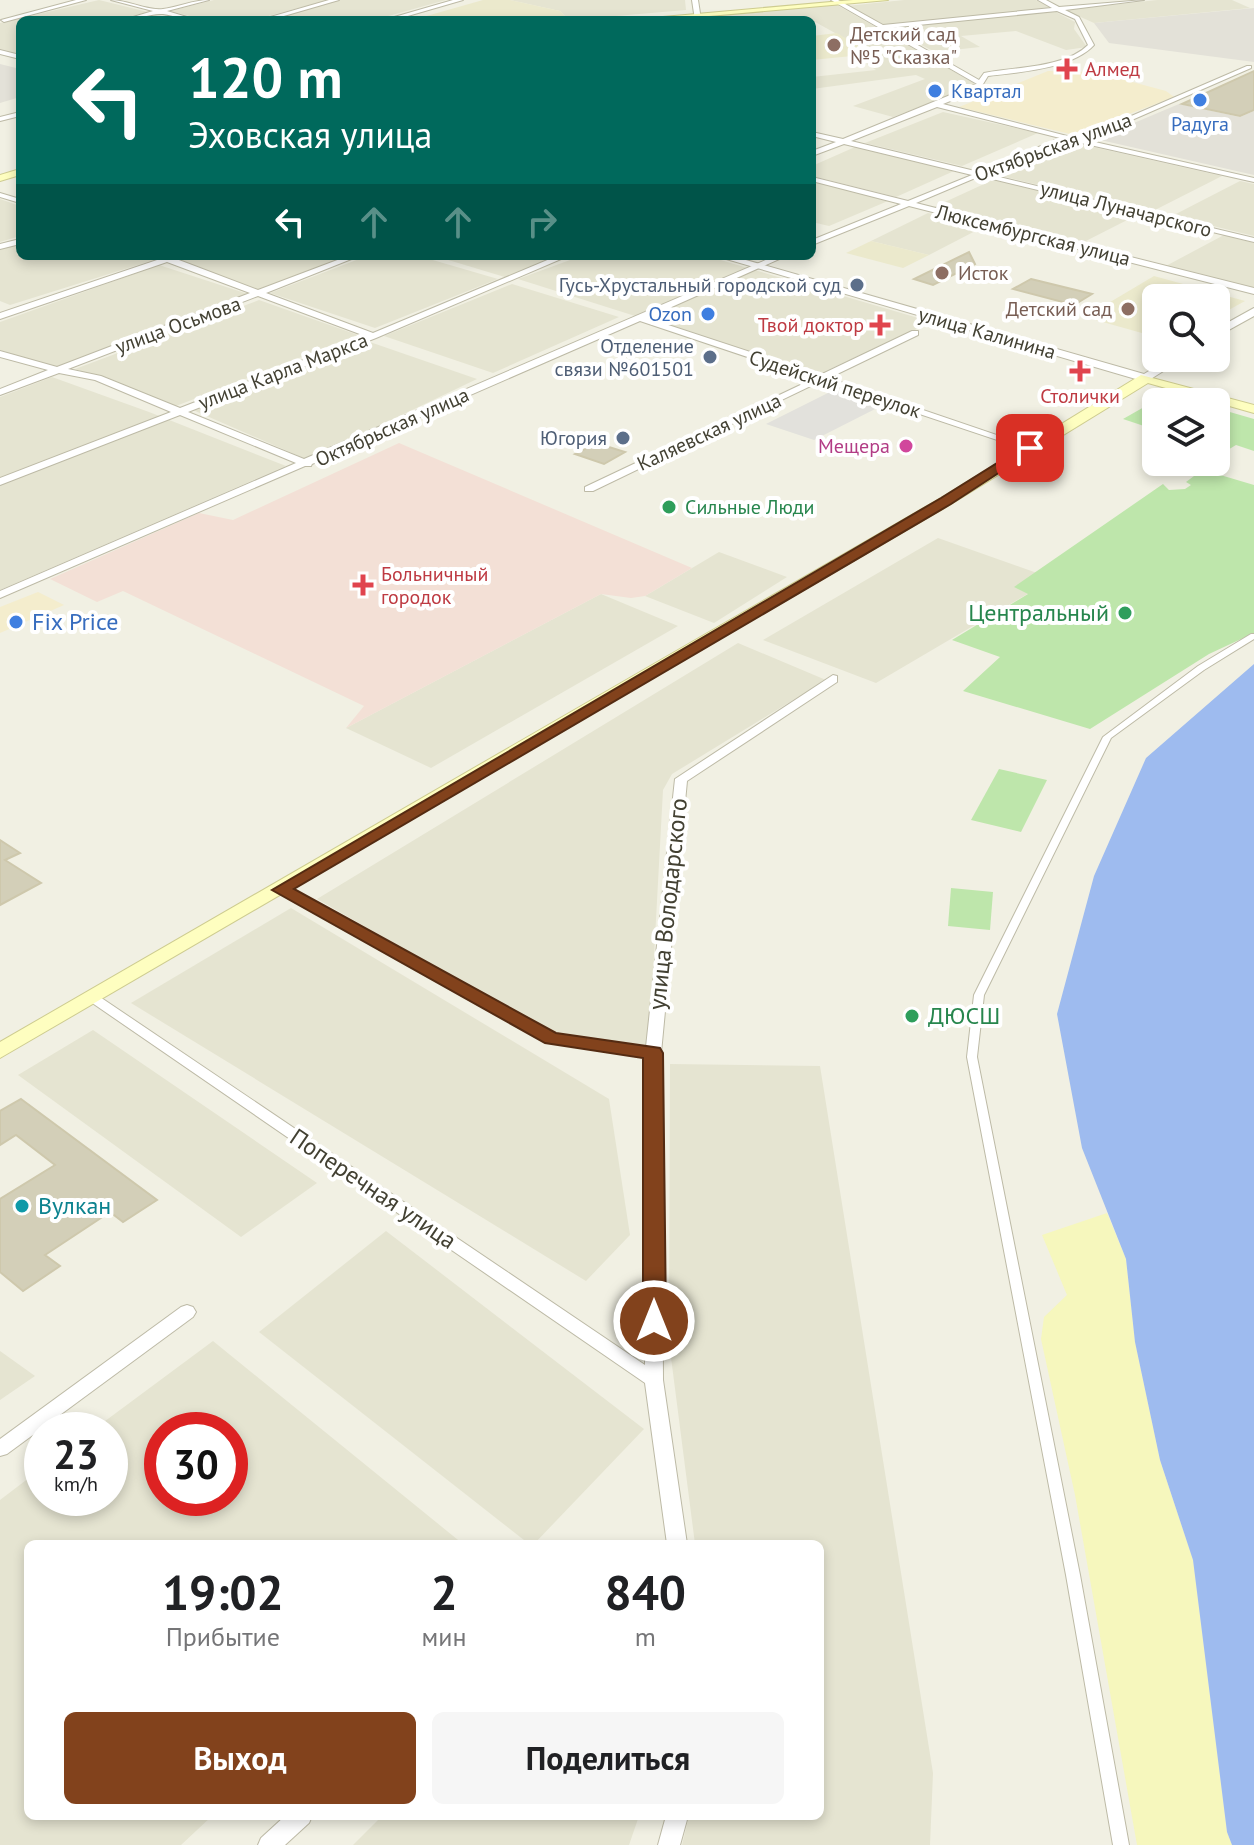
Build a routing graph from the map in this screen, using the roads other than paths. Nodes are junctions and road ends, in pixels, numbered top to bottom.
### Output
1 (83, 0) edge
2 (114, 0) edge
3 (206, 0) edge
4 (336, 0) edge
5 (460, 0) edge
6 (884, 0) edge
7 (1041, 0) edge
8 (1141, 0) edge
9 (837, 2) edge
10 (1058, 9) junction
11 (160, 11) junction
12 (20, 16) edge
13 (141, 16) edge
14 (179, 16) edge
15 (278, 16) edge
16 (402, 16) edge
17 (714, 16) edge
18 (16, 17) edge
19 (4, 20) dead end
20 (883, 27) junction
21 (1249, 67) dead end
22 (981, 84) junction
23 (938, 105) junction
24 (816, 135) edge
25 (1067, 138) junction
26 (844, 141) junction
27 (816, 152) edge
28 (978, 173) junction
29 (816, 180) edge
30 (1254, 180) edge
31 (907, 203) junction
32 (1254, 240) edge
33 (816, 241) edge
34 (159, 260) edge
35 (174, 260) edge
36 (345, 260) edge
37 (554, 260) edge
38 (734, 260) edge
39 (773, 260) edge
40 (757, 267) junction
41 (1254, 291) edge
42 (261, 295) junction
43 (1254, 311) edge
44 (0, 316) edge
45 (640, 318) junction
46 (1230, 326) edge
47 (915, 333) dead end
48 (373, 336) junction
49 (0, 354) edge
50 (56, 370) junction
51 (1156, 372) edge
52 (1146, 378) junction
53 (820, 380) junction
54 (0, 392) edge
55 (1254, 409) edge
56 (179, 411) junction
57 (1030, 448) junction
58 (307, 464) junction
59 (0, 482) edge
60 (589, 489) dead end
61 (0, 595) edge
62 (1254, 636) edge
63 (833, 679) dead end
64 (281, 890) junction
65 (92, 998) junction
66 (0, 1051) edge
67 (653, 1053) junction
68 (187, 1312) dead end
69 (654, 1380) junction
70 (0, 1449) edge
71 (676, 1540) edge
72 (297, 1820) edge
73 (676, 1820) edge
74 (269, 1845) edge
75 (669, 1845) edge
76 (1121, 1845) edge

1 - 12 street
2 - 11 street
3 - 11 street
4 - 15 street
5 - 16 street
6 - 9 main road
7 - 10 street
8 - 10 street
9 - 17 main road
9 - 20 street
10 - 20 street
10 - 22 street
11 - 13 street
11 - 14 street
18 - 19 street
20 - 22 street
21 - 25 street, Октябрьская улица
22 - 23 street
23 - 25 street
23 - 26 street
24 - 26 street, улица Луначарского
25 - 28 street, Октябрьская улица
25 - 30 street
26 - 27 street
26 - 28 street, улица Луначарского
28 - 31 street, Октябрьская улица
28 - 32 street, улица Луначарского
29 - 31 street, Люксембургская улица
31 - 33 street, Октябрьская улица
31 - 41 street, Люксембургская улица
34 - 44 street
35 - 42 street
36 - 42 street, улица Осьмова
37 - 48 street, улица Карла Маркса
38 - 40 street, улица Калинина
39 - 40 street, Октябрьская улица
40 - 45 street, Октябрьская улица
40 - 52 street, улица Калинина
42 - 48 street
42 - 50 street, улица Осьмова
43 - 46 street
45 - 53 street, Судейский переулок
45 - 58 street, Октябрьская улица
47 - 53 street, Каляевская улица
48 - 56 street, улица Карла Маркса
49 - 50 street
50 - 54 street, улица Осьмова
50 - 56 street
51 - 52 street
52 - 55 main road, улица Калинина
52 - 57 main road
53 - 57 street, Судейский переулок
53 - 60 street, Каляевская улица
56 - 58 street
56 - 59 street, улица Карла Маркса
57 - 64 main road
58 - 61 street, Октябрьская улица
62 - 76 street
63 - 67 street, улица Володарского
64 - 65 main road
64 - 67 street
65 - 66 main road
65 - 69 street, Поперечная улица
67 - 69 street, улица Володарского
68 - 70 street
69 - 71 street, улица Володарского
72 - 74 street
73 - 75 street

